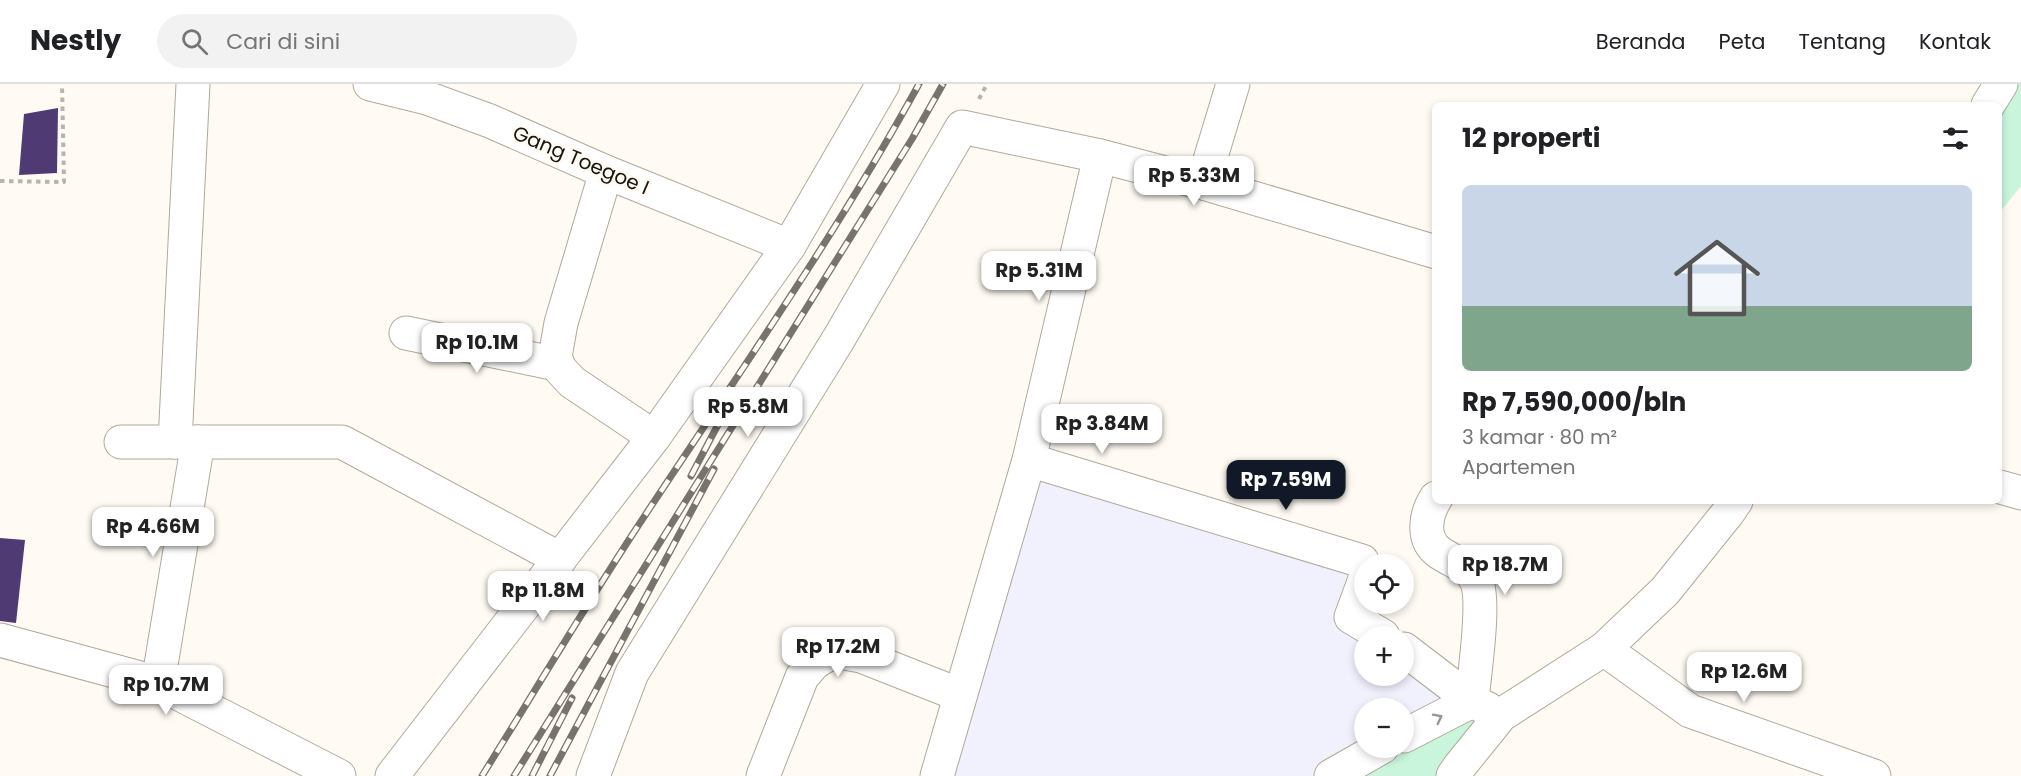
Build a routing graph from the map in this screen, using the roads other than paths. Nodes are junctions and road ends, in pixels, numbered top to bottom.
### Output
1 (194, 84) edge
2 (370, 84) edge
3 (1233, 84) edge
4 (2001, 84) edge
5 (429, 91) edge
6 (876, 91) edge
7 (1990, 102) edge
8 (1100, 156) junction
9 (606, 172) junction
10 (1203, 183) junction
11 (789, 246) junction
12 (1432, 251) edge
13 (406, 333) dead end
14 (557, 364) junction
15 (654, 437) junction
16 (122, 442) dead end
17 (187, 442) junction
18 (1029, 460) junction
19 (2002, 488) edge
20 (2021, 493) edge
21 (1432, 504) edge
22 (1734, 504) edge
23 (560, 559) junction
24 (1354, 559) edge
25 (1354, 610) edge
26 (1368, 626) edge
27 (0, 640) edge
28 (1604, 649) junction
29 (1414, 656) edge
30 (158, 682) junction
31 (960, 695) junction
32 (1486, 708) junction
33 (1414, 733) edge
34 (1363, 758) edge
35 (1451, 773) edge
36 (339, 776) edge
37 (392, 776) edge
38 (593, 776) edge
39 (763, 776) edge
40 (937, 776) edge
41 (1331, 776) edge
42 (1874, 776) edge

1 - 17 street
2 - 5 street, Gang Toegoe I
3 - 10 street
4 - 7 street
5 - 9 street, Gang Toegoe I
6 - 11 street
8 - 10 street
8 - 18 street
8 - 38 street
9 - 11 street, Gang Toegoe I
9 - 14 street
10 - 12 street
11 - 15 street
13 - 14 street
14 - 15 street
15 - 23 street
16 - 17 street
17 - 23 street
17 - 30 street
18 - 24 street
18 - 31 street
19 - 20 street
21 - 32 street
22 - 28 street
23 - 37 street
25 - 26 street
27 - 30 street
28 - 32 street
28 - 42 street
29 - 32 street
30 - 36 street
31 - 39 street
31 - 40 street
33 -> 32 street
32 - 35 street
34 - 41 street

